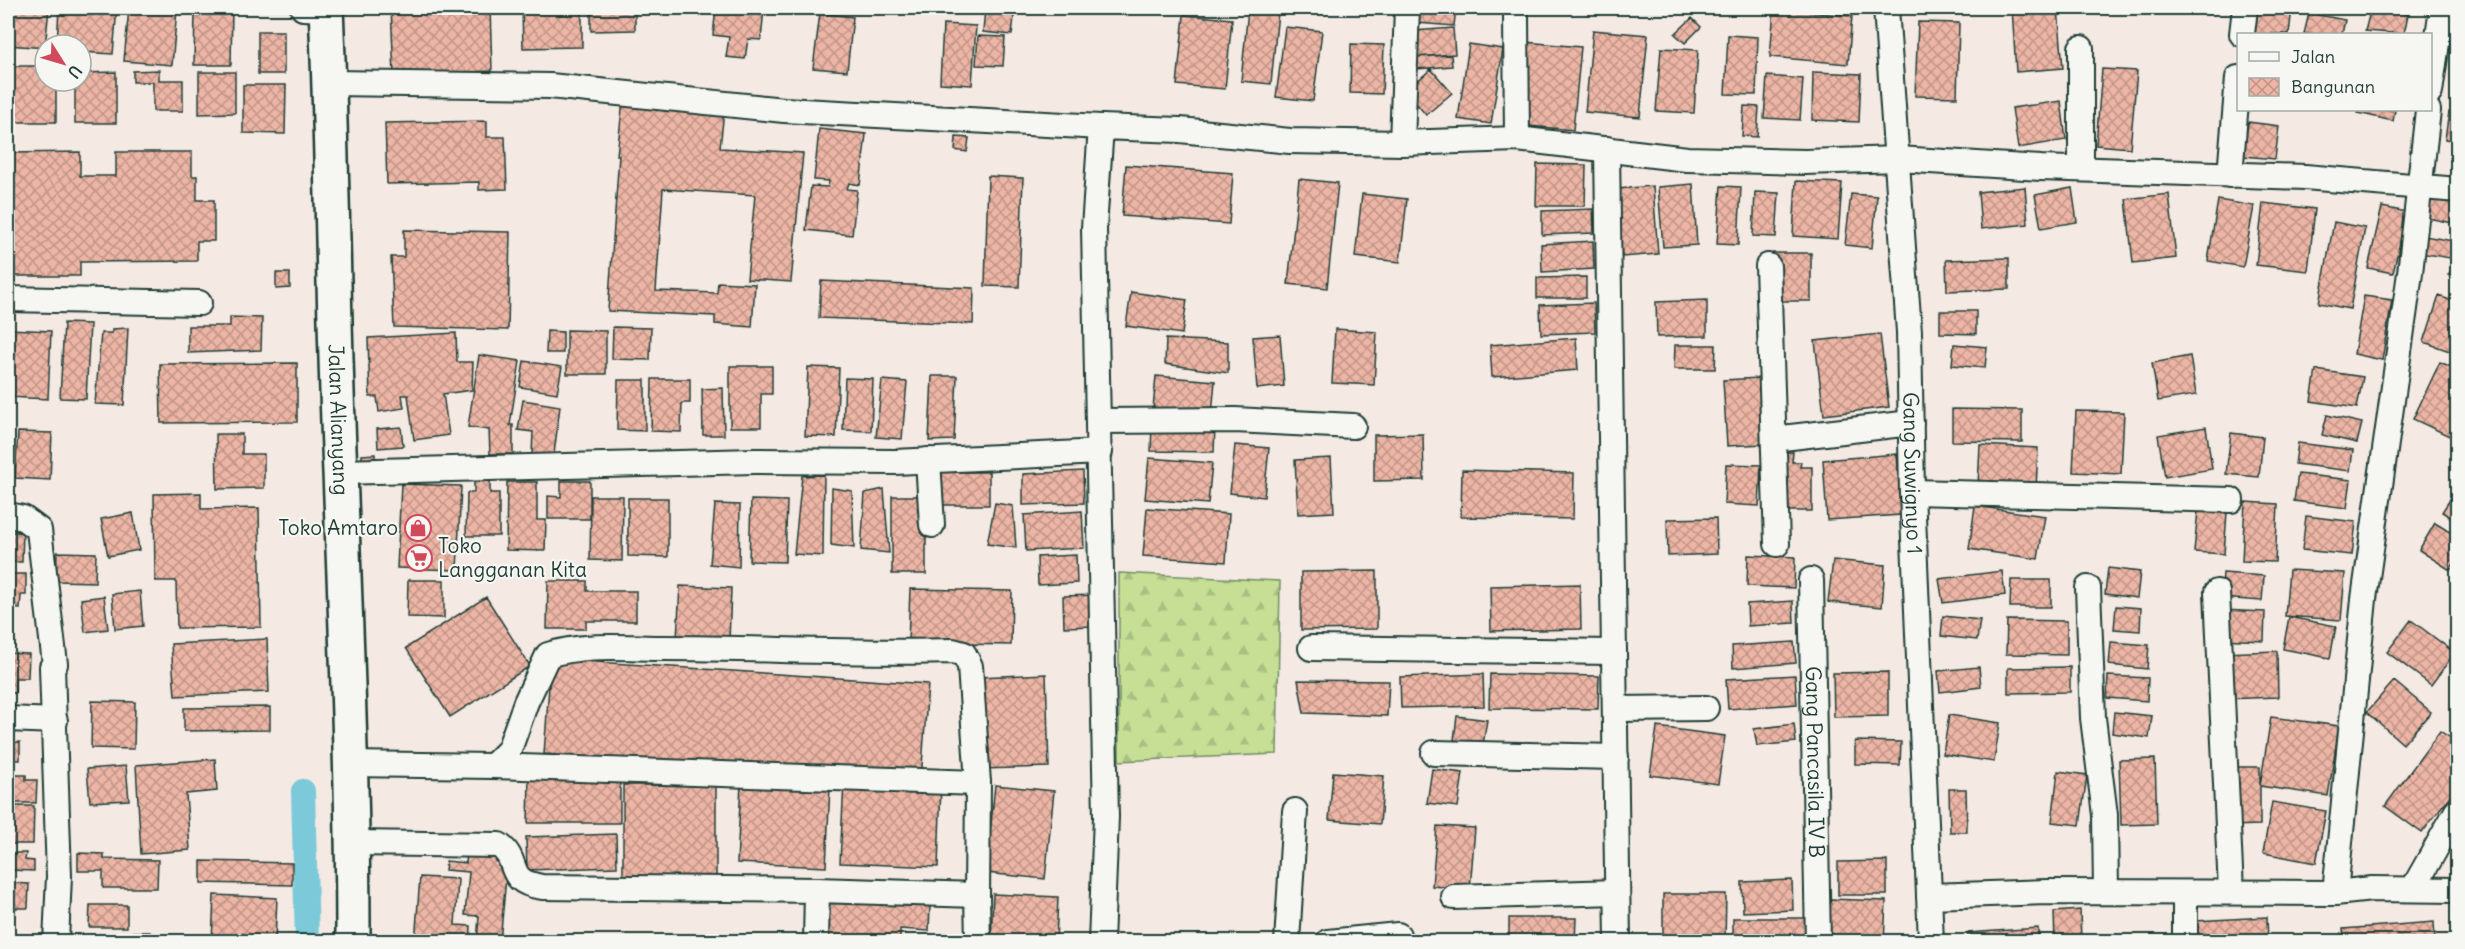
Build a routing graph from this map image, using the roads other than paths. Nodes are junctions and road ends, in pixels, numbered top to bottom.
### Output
1 (319, 8) edge
2 (1407, 8) edge
3 (1886, 8) edge
4 (2245, 8) edge
5 (2443, 13) edge
6 (1516, 16) dead end
7 (2242, 33) edge
8 (2081, 48) dead end
9 (2432, 81) edge
10 (331, 83) junction
11 (2237, 90) edge
12 (2428, 111) edge
13 (1101, 127) junction
14 (1518, 139) junction
15 (1402, 143) junction
16 (1607, 149) junction
17 (1898, 159) junction
18 (2081, 167) junction
19 (2230, 175) junction
20 (2419, 186) junction
21 (2457, 190) edge
22 (1768, 266) dead end
23 (8, 299) edge
24 (200, 303) dead end
25 (1099, 421) junction
26 (1911, 423) junction
27 (1353, 426) dead end
28 (1774, 439) junction
29 (1101, 452) junction
30 (928, 460) junction
31 (340, 472) junction
32 (1912, 492) junction
33 (2231, 500) dead end
34 (8, 515) edge
35 (932, 525) dead end
36 (1777, 544) dead end
37 (1811, 580) dead end
38 (2088, 588) dead end
39 (2217, 592) dead end
40 (1311, 648) dead end
41 (1614, 652) junction
42 (1706, 708) dead end
43 (1617, 709) junction
44 (8, 719) edge
45 (55, 721) junction
46 (1434, 753) dead end
47 (1616, 757) junction
48 (349, 764) junction
49 (493, 766) junction
50 (978, 783) junction
51 (2457, 809) edge
52 (1295, 811) dead end
53 (353, 843) junction
54 (2413, 888) junction
55 (817, 890) junction
56 (2457, 890) edge
57 (2231, 891) junction
58 (1617, 892) junction
59 (2106, 892) junction
60 (2185, 893) junction
61 (2335, 893) junction
62 (977, 895) junction
63 (1929, 896) junction
64 (1454, 897) dead end
65 (1398, 935) dead end
66 (56, 942) edge
67 (353, 942) edge
68 (816, 942) edge
69 (978, 942) edge
70 (1101, 942) edge
71 (1287, 942) edge
72 (1328, 942) edge
73 (1618, 942) edge
74 (1818, 942) edge
75 (1931, 942) edge
76 (2185, 942) edge

1 - 10 street, Jalan Alianyang
2 - 15 street
3 - 17 street, Gang Suwignyo 1
4 - 7 street
5 - 9 street
6 - 14 street
8 - 18 street
10 - 13 street
10 - 31 street, Jalan Alianyang
11 - 19 street
12 - 20 street
13 - 15 street
13 - 25 street
14 - 15 street
14 - 16 street
16 - 17 street
16 - 41 street
17 - 18 street
17 - 26 street, Gang Suwignyo 1
18 - 19 street
19 - 20 street
20 - 21 street
20 - 61 street
22 - 28 street
23 - 24 street
25 - 27 street
25 - 29 street
26 - 28 street
26 - 32 street, Gang Suwignyo 1
28 - 36 street
29 - 30 street
29 - 70 street
30 - 31 street
30 - 35 street
31 - 48 street, Jalan Alianyang
32 - 33 street
32 - 63 street, Gang Suwignyo 1
34 - 45 street
37 - 74 street, Gang Pancasila IV B
38 - 59 street
39 - 57 street
40 - 41 street
41 - 43 street
42 - 43 street
43 - 47 street
44 - 45 street
45 - 66 street
46 - 47 street
47 - 58 street
48 - 49 street
48 - 53 street, Jalan Alianyang
49 - 50 street
49 - 50 street
50 - 62 street
51 - 54 street
52 - 71 street
53 - 55 street
53 - 67 street, Jalan Alianyang
54 - 56 street
54 - 61 street
55 - 62 street
55 - 68 street
57 - 60 street
57 - 61 street
58 - 64 street
58 - 73 street
59 - 60 street
59 - 63 street
60 - 76 street
62 - 69 street
63 - 75 street, Gang Suwignyo 1
65 - 72 street

